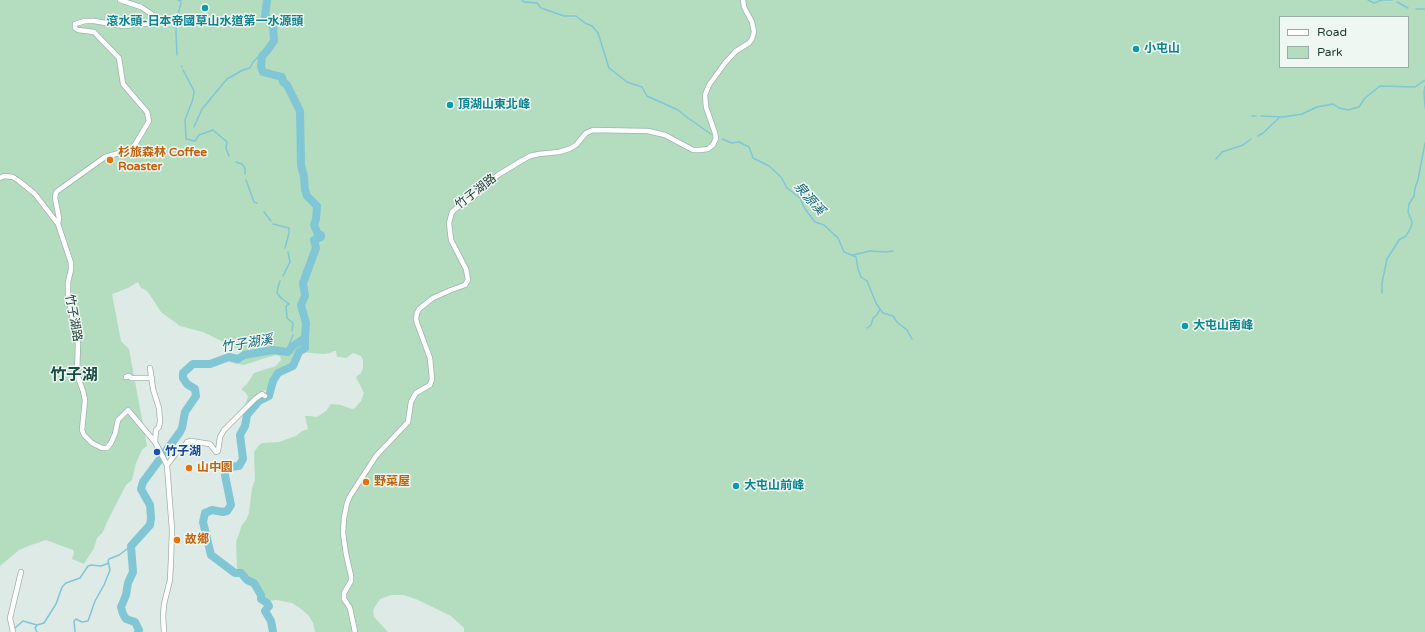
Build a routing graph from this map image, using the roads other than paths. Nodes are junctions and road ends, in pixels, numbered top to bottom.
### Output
1 (120, 0) edge
2 (743, 0) edge
3 (0, 178) edge
4 (58, 224) junction
5 (150, 368) dead end
6 (126, 377) dead end
7 (152, 378) junction
8 (265, 396) dead end
9 (155, 442) junction
10 (167, 465) junction
11 (21, 572) dead end
12 (13, 632) edge
13 (164, 632) edge
14 (355, 632) edge

1 - 4 street
2 - 14 street, 竹子湖路
3 - 4 street, 竹子湖路
4 - 9 street, 竹子湖路
5 - 7 street
6 - 7 street
7 - 9 street
8 - 10 street
9 - 10 street, 竹子湖路
10 - 13 street, 竹子湖路
11 - 12 street

